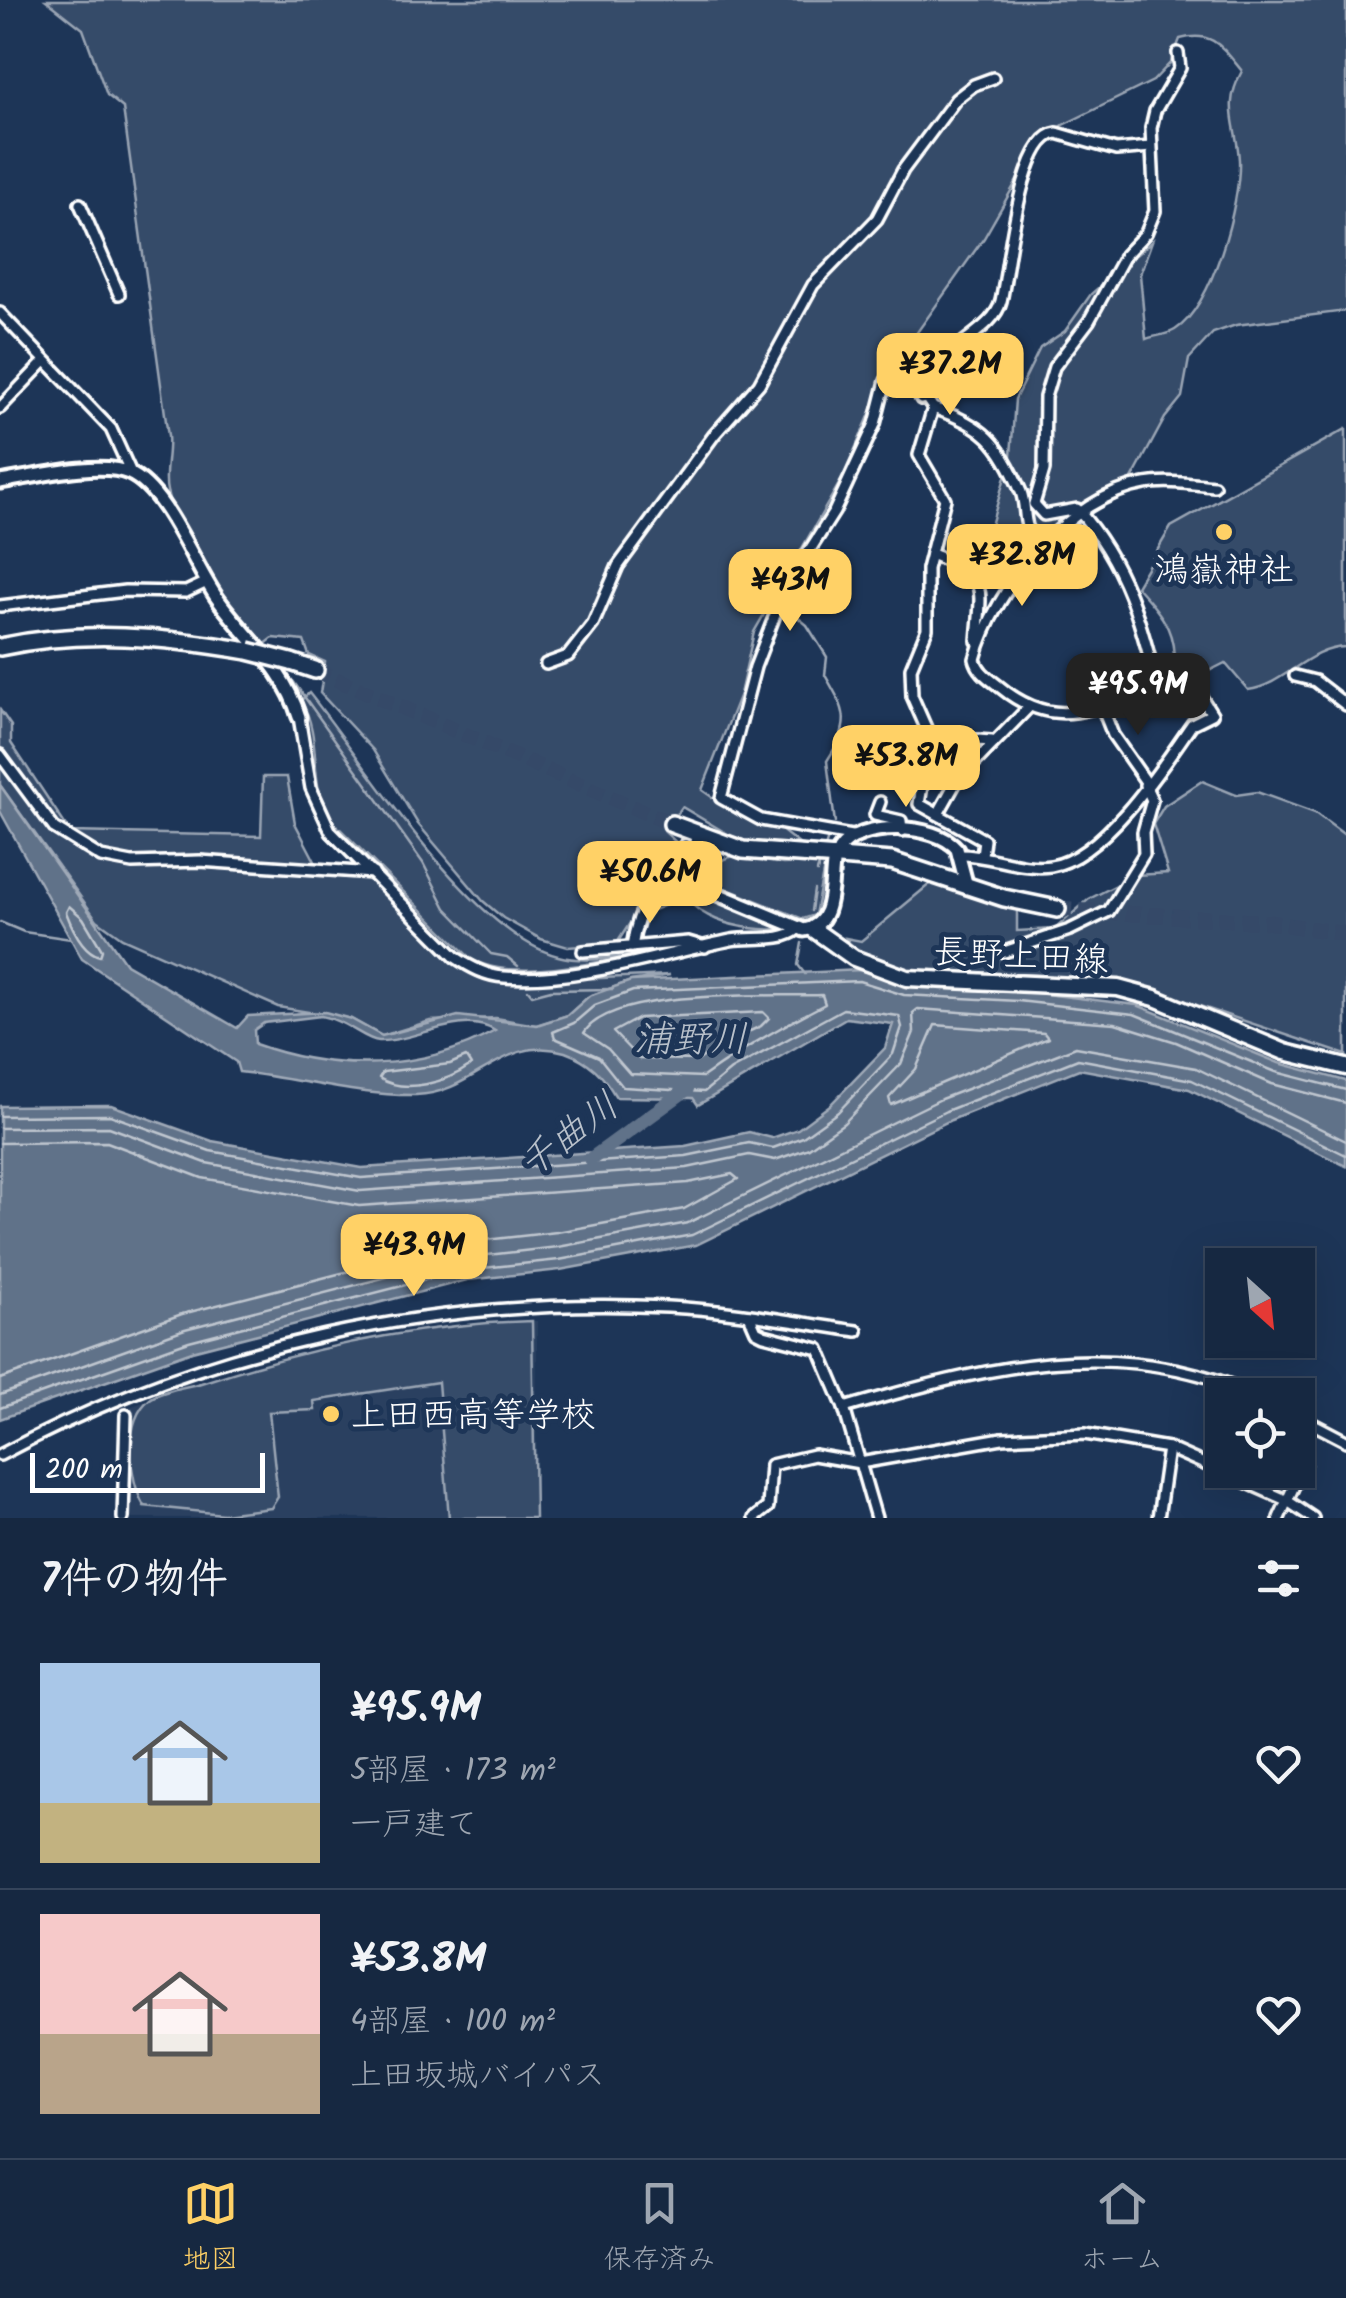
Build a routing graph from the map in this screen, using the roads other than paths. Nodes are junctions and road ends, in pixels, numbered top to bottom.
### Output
1 (1178, 53) dead end
2 (994, 78) dead end
3 (1150, 147) junction
4 (80, 204) dead end
5 (119, 294) dead end
6 (0, 313) edge
7 (44, 362) junction
8 (930, 405) junction
9 (0, 408) edge
10 (130, 473) junction
11 (0, 482) edge
12 (1214, 486) dead end
13 (1080, 512) junction
14 (1051, 536) junction
15 (931, 554) junction
16 (207, 582) junction
17 (0, 606) edge
18 (978, 645) junction
19 (0, 647) edge
20 (546, 664) dead end
21 (315, 670) tunnel mouth
22 (1295, 676) dead end
23 (1158, 691) junction
24 (1346, 705) edge
25 (1029, 707) junction
26 (1102, 707) junction
27 (299, 716) joint
28 (930, 737) junction
29 (992, 741) junction
30 (0, 755) edge
31 (1146, 783) junction
32 (880, 802) dead end
33 (938, 814) junction
34 (672, 824) tunnel mouth
35 (902, 831) junction
36 (858, 837) junction
37 (691, 840) junction
38 (716, 843) junction
39 (839, 850) dead end
40 (958, 856) junction
41 (982, 856) junction
42 (701, 857) junction
43 (833, 864) dead end
44 (373, 873) junction
45 (942, 874) junction
46 (966, 883) junction
47 (1057, 909) tunnel mouth
48 (806, 929) junction
49 (632, 946) junction
50 (705, 947) junction
51 (583, 951) dead end
52 (1004, 952) dead end
53 (1346, 1067) edge
54 (750, 1315) junction
55 (857, 1332) dead end
56 (1208, 1378) edge
57 (844, 1408) junction
58 (126, 1414) dead end
59 (1315, 1425) edge
60 (1346, 1441) edge
61 (1168, 1448) junction
62 (0, 1455) edge
63 (860, 1463) junction
64 (1292, 1488) edge
65 (1286, 1500) junction
66 (123, 1518) edge
67 (754, 1518) edge
68 (876, 1518) edge
69 (1158, 1518) edge
70 (1278, 1518) edge
71 (1313, 1518) edge

1 - 3 street
2 - 20 street
3 - 8 street
3 - 13 street
4 - 5 street
6 - 7 street
7 - 9 street
7 - 10 street
8 - 14 street
8 - 15 street
8 - 36 street
10 - 11 street
10 - 16 street
12 - 13 street
13 - 14 street
13 - 23 street
14 - 18 street
15 - 18 street
15 - 28 street
16 - 17 street
16 - 27 street
18 - 25 street
19 - 21 highway, bridge
22 - 24 street
23 - 26 street
23 - 31 street
25 - 26 street
25 - 29 street
26 - 31 street
27 - 44 street
28 - 29 street
28 - 33 street
29 - 33 street
30 - 44 street
31 - 41 street
31 - 52 street
32 - 35 street
33 - 41 street
34 - 37 highway
35 - 36 street
35 - 40 street
36 - 39 street
37 - 38 highway
37 - 42 street
37 - 49 street
38 - 42 street
38 - 45 highway
40 - 41 street
40 - 45 street
40 - 46 street
42 - 48 street
43 - 48 street
44 - 50 street
45 - 46 highway
46 - 47 highway
48 - 50 street
48 - 53 main road, 長野上田線
49 - 50 street
49 - 51 street
54 - 55 street
54 - 57 street
54 - 62 street
56 - 57 street
57 - 63 street
58 - 66 street
59 - 60 street
61 - 63 street
61 - 65 street
61 - 69 street
63 - 67 street
63 - 68 street
64 - 65 street
65 - 70 street
65 - 71 street

